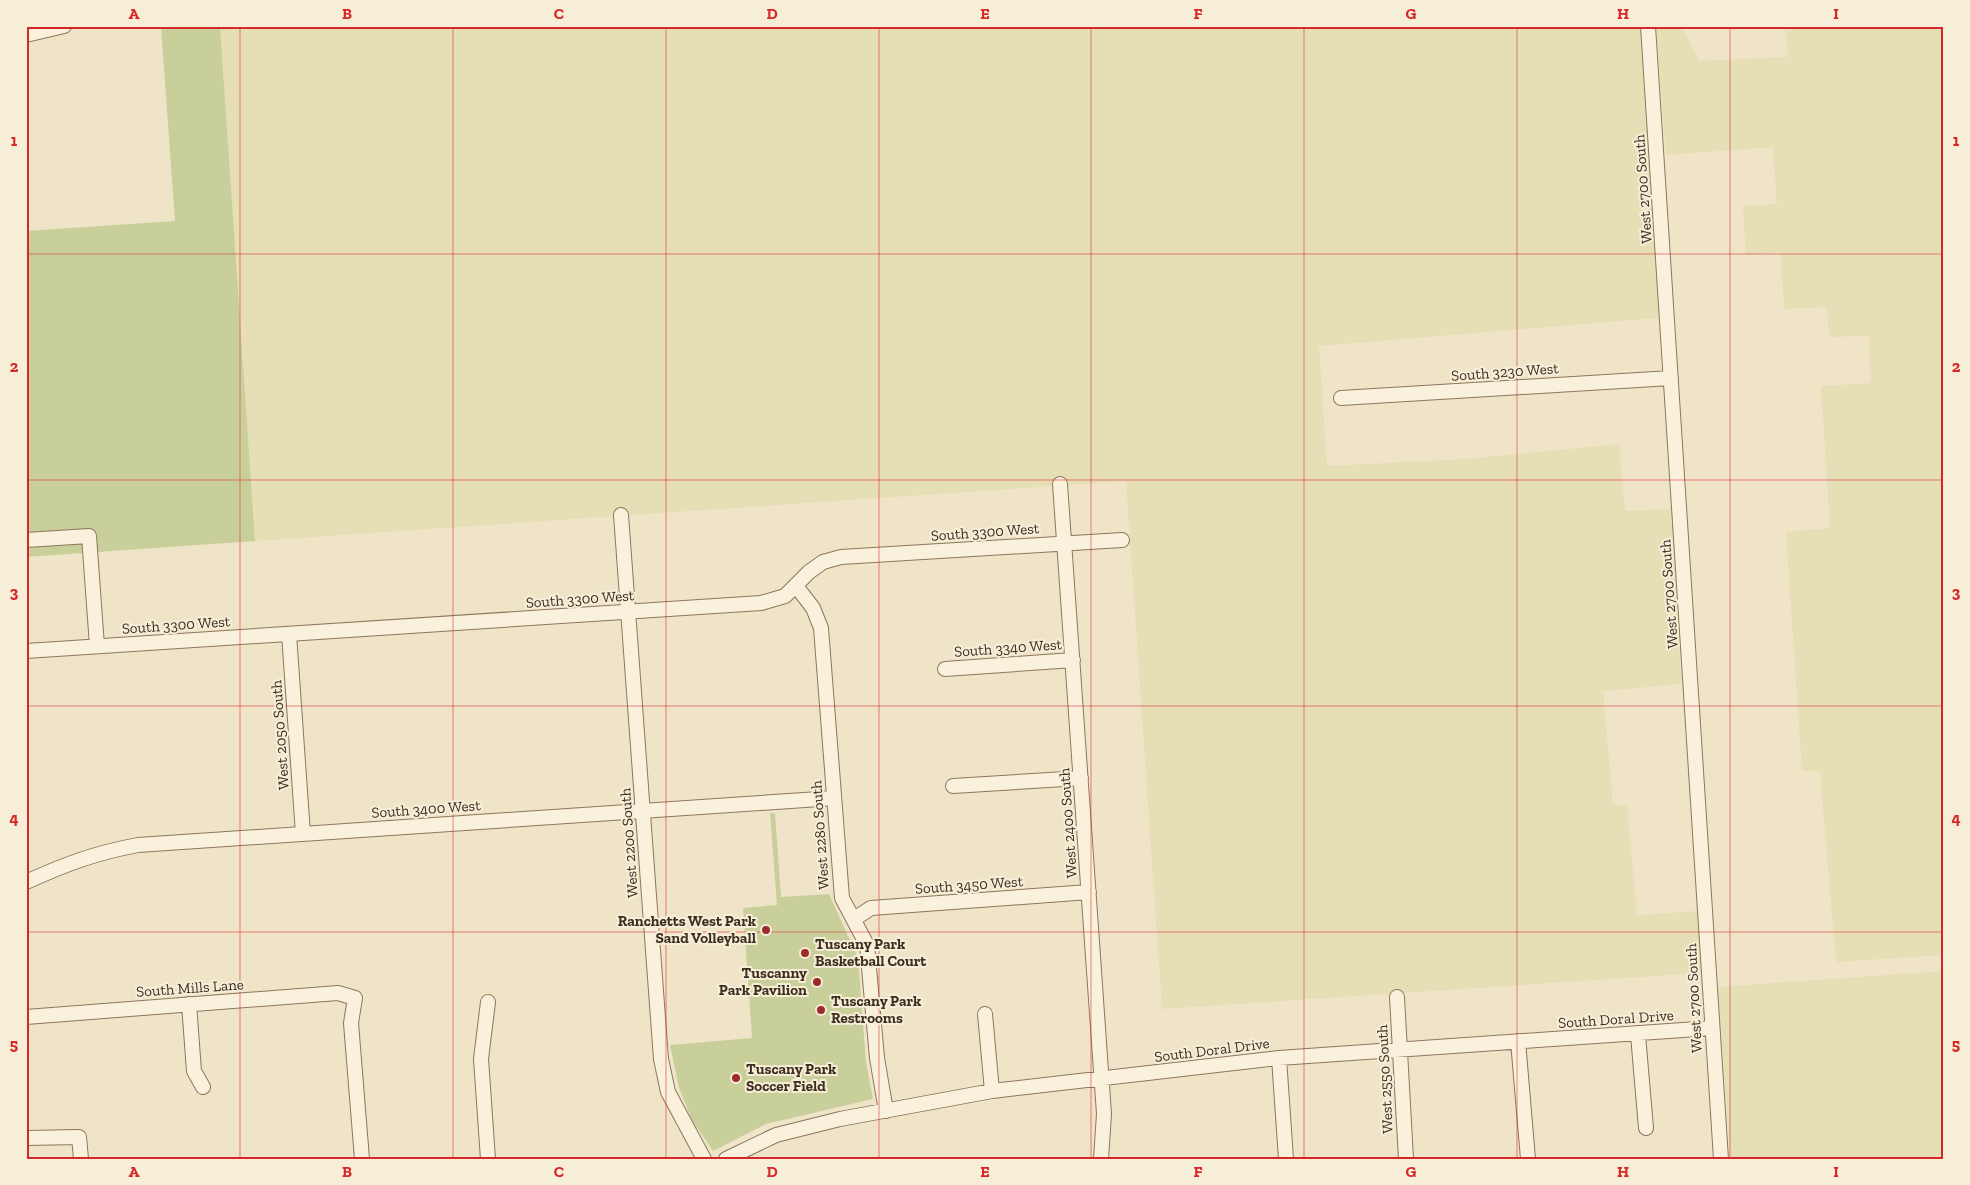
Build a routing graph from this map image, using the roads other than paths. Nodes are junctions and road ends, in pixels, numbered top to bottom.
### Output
1 (64, 26) edge
2 (1648, 26) edge
3 (26, 35) edge
4 (1671, 378) junction
5 (1341, 398) dead end
6 (1060, 484) dead end
7 (621, 515) dead end
8 (26, 540) edge
9 (1122, 540) dead end
10 (1064, 543) junction
11 (796, 586) junction
12 (628, 612) junction
13 (289, 634) junction
14 (97, 646) junction
15 (26, 651) edge
16 (1072, 660) junction
17 (945, 669) dead end
18 (1081, 778) junction
19 (953, 786) dead end
20 (834, 798) junction
21 (643, 811) junction
22 (303, 834) junction
23 (26, 882) edge
24 (1089, 892) junction
25 (854, 919) junction
26 (1397, 997) dead end
27 (488, 1002) dead end
28 (189, 1004) junction
29 (985, 1014) dead end
30 (26, 1017) edge
31 (1712, 1028) junction
32 (1638, 1034) junction
33 (1518, 1041) junction
34 (1399, 1048) junction
35 (1279, 1058) junction
36 (1101, 1079) junction
37 (203, 1087) dead end
38 (992, 1091) junction
39 (886, 1111) junction
40 (1646, 1128) dead end
41 (26, 1138) edge
42 (81, 1159) edge
43 (362, 1159) edge
44 (488, 1159) edge
45 (704, 1159) edge
46 (726, 1159) edge
47 (1101, 1159) edge
48 (1286, 1159) edge
49 (1406, 1159) edge
50 (1528, 1159) edge
51 (1722, 1159) edge

1 - 3 street
2 - 4 street, West 2700 South
4 - 5 street, South 3230 West
4 - 31 street, West 2700 South
6 - 10 street, West 2400 South
7 - 12 street, West 2200 South
8 - 14 street
9 - 10 street, South 3300 West
10 - 11 street, South 3300 West
10 - 16 street, West 2400 South
11 - 12 street, South 3300 West
11 - 20 street, West 2280 South
12 - 13 street, South 3300 West
12 - 21 street, West 2200 South
13 - 14 street, South 3300 West
13 - 22 street, West 2050 South
14 - 15 street, South 3300 West
16 - 17 street, South 3340 West
16 - 18 street, West 2400 South
18 - 19 street
18 - 24 street, West 2400 South
20 - 21 street, South 3400 West
20 - 25 street, West 2280 South
21 - 22 street, South 3400 West
21 - 45 street, West 2200 South
22 - 23 street, South 3400 West
24 - 25 street, South 3450 West
24 - 36 street, West 2400 South
25 - 39 street, West 2280 South
26 - 34 street, West 2550 South
27 - 44 street
28 - 30 street, South Mills Lane
28 - 37 street
28 - 43 street, South Mills Lane
29 - 38 street
31 - 32 street, South Doral Drive
31 - 51 street, West 2700 South
32 - 33 street, South Doral Drive
32 - 40 street
33 - 34 street, South Doral Drive
33 - 50 street
34 - 35 street, South Doral Drive
34 - 49 street, West 2550 South
35 - 36 street, South Doral Drive
35 - 48 street
36 - 38 street, South Doral Drive
36 - 47 street, West 2400 South
38 - 39 street, South Doral Drive
39 - 46 street, South Doral Drive
41 - 42 street

